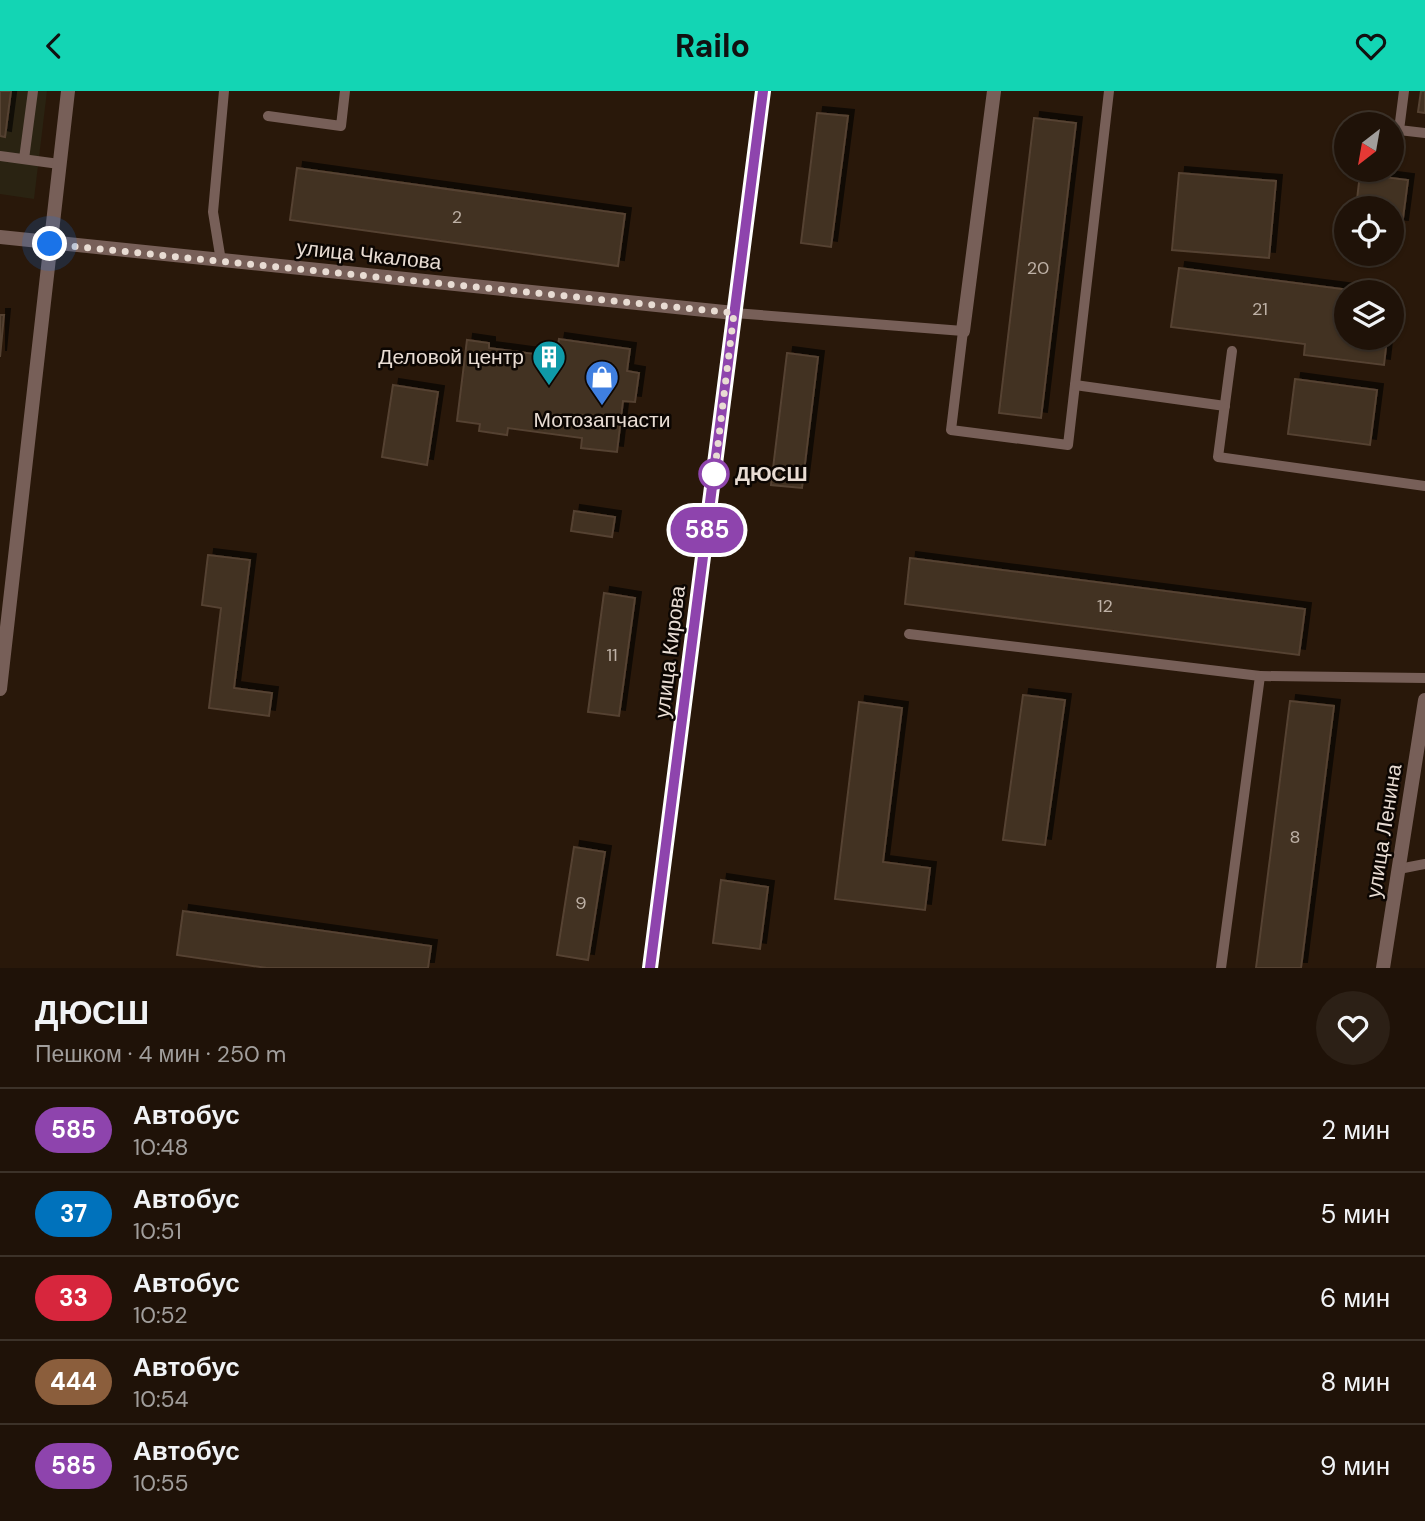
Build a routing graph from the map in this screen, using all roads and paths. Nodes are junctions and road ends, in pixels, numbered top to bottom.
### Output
1 (33, 91) edge
2 (68, 91) edge
3 (224, 91) edge
4 (345, 91) edge
5 (763, 91) edge
6 (994, 91) edge
7 (1109, 91) edge
8 (1404, 91) edge
9 (268, 116) dead end
10 (1425, 133) edge
11 (0, 156) edge
12 (24, 159) junction
13 (59, 164) junction
14 (0, 237) edge
15 (50, 244) junction
16 (221, 261) junction
17 (734, 313) junction
18 (963, 331) junction
19 (1232, 351) dead end
20 (1076, 385) junction
21 (1224, 407) junction
22 (1425, 486) edge
23 (909, 634) dead end
24 (1260, 676) junction
25 (1425, 678) edge
26 (0, 689) edge
27 (1425, 700) edge
28 (1425, 864) edge
29 (1399, 869) junction
30 (650, 968) edge
31 (1221, 968) edge
32 (1383, 968) edge

1 - 12 lane
2 - 13 street
3 - 16 lane
4 - 9 lane
5 - 17 street, улица Кирова
6 - 18 street
7 - 20 lane
8 - 10 lane
11 - 12 lane
12 - 13 lane
13 - 15 street
14 - 15 street, улица Чкалова
15 - 16 street, улица Чкалова
15 - 26 street
16 - 17 street, улица Чкалова
17 - 18 lane
17 - 30 street, улица Кирова
18 - 20 lane
19 - 21 lane
20 - 21 lane
21 - 22 lane
23 - 24 lane
24 - 25 lane
24 - 31 lane
27 - 29 street, улица Ленина
28 - 29 lane
29 - 32 street, улица Ленина

